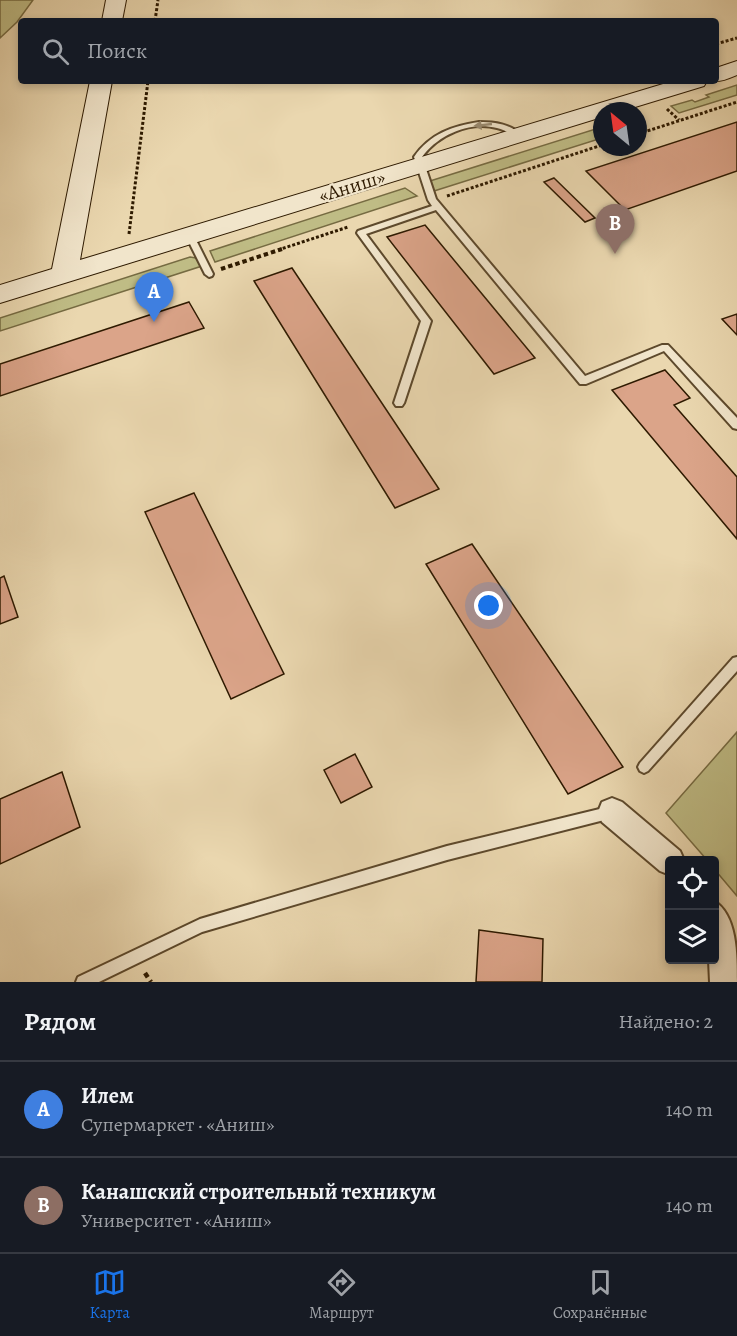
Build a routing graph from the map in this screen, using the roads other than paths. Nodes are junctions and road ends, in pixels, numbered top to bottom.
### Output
1 (116, 0) edge
2 (113, 18) edge
3 (737, 68) edge
4 (719, 74) edge
5 (100, 84) edge
6 (686, 84) edge
7 (419, 166) junction
8 (435, 204) junction
9 (190, 236) junction
10 (64, 274) junction
11 (209, 274) road end
12 (4, 293) edge
13 (399, 403) dead end
14 (737, 425) edge
15 (735, 665) edge
16 (644, 767) dead end
17 (612, 812) joint
18 (665, 858) edge
19 (725, 923) edge
20 (83, 982) edge
21 (725, 982) edge

1 - 2 main road
3 - 4 main road
5 - 10 main road
6 - 7 main road, «Аниш»
7 - 8 lane
7 - 9 main road, «Аниш»
8 - 13 lane
8 - 14 lane
9 - 10 main road, «Аниш»
9 - 11 lane
10 - 12 main road, «Аниш»
15 - 16 lane
17 - 18 street
17 - 20 lane
19 - 21 street

